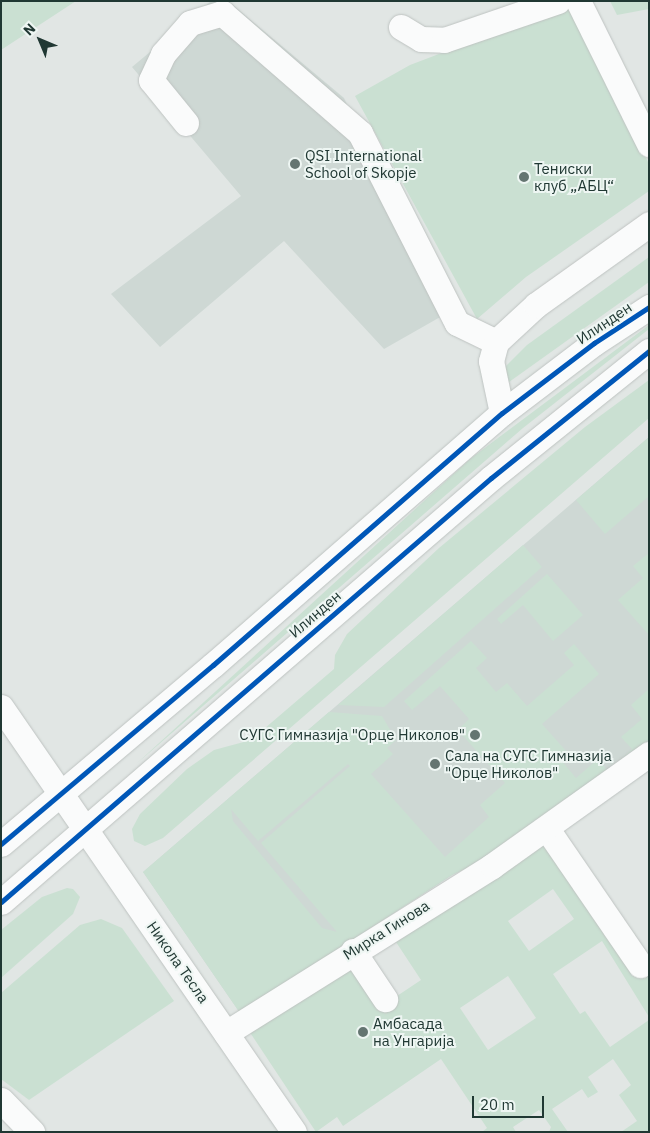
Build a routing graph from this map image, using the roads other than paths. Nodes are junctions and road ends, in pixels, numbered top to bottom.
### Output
1 (558, 1) edge
2 (578, 1) edge
3 (401, 27) dead end
4 (186, 123) dead end
5 (649, 144) edge
6 (649, 224) edge
7 (649, 307) edge
8 (496, 342) junction
9 (649, 351) edge
10 (502, 413) junction
11 (1, 707) edge
12 (649, 754) edge
13 (62, 793) junction
14 (86, 829) junction
15 (547, 829) junction
16 (1, 844) edge
17 (1, 902) edge
18 (353, 951) junction
19 (640, 965) dead end
20 (385, 999) dead end
21 (226, 1033) junction
22 (1, 1100) edge
23 (32, 1132) edge
24 (294, 1132) edge

1 - 3 street
2 - 5 street
4 - 8 street
6 - 8 street
7 - 10 street, Илинден
8 - 10 street
9 - 14 street, Илинден
10 - 13 street, Илинден
11 - 13 street, Никола Тесла
12 - 15 street, Мирка Гинова
13 - 14 street, Никола Тесла
13 - 16 street, Илинден
14 - 17 street, Илинден
14 - 21 street, Никола Тесла
15 - 18 street, Мирка Гинова
15 - 19 street
18 - 20 street
18 - 21 street, Мирка Гинова
21 - 24 street, Никола Тесла
22 - 23 street

